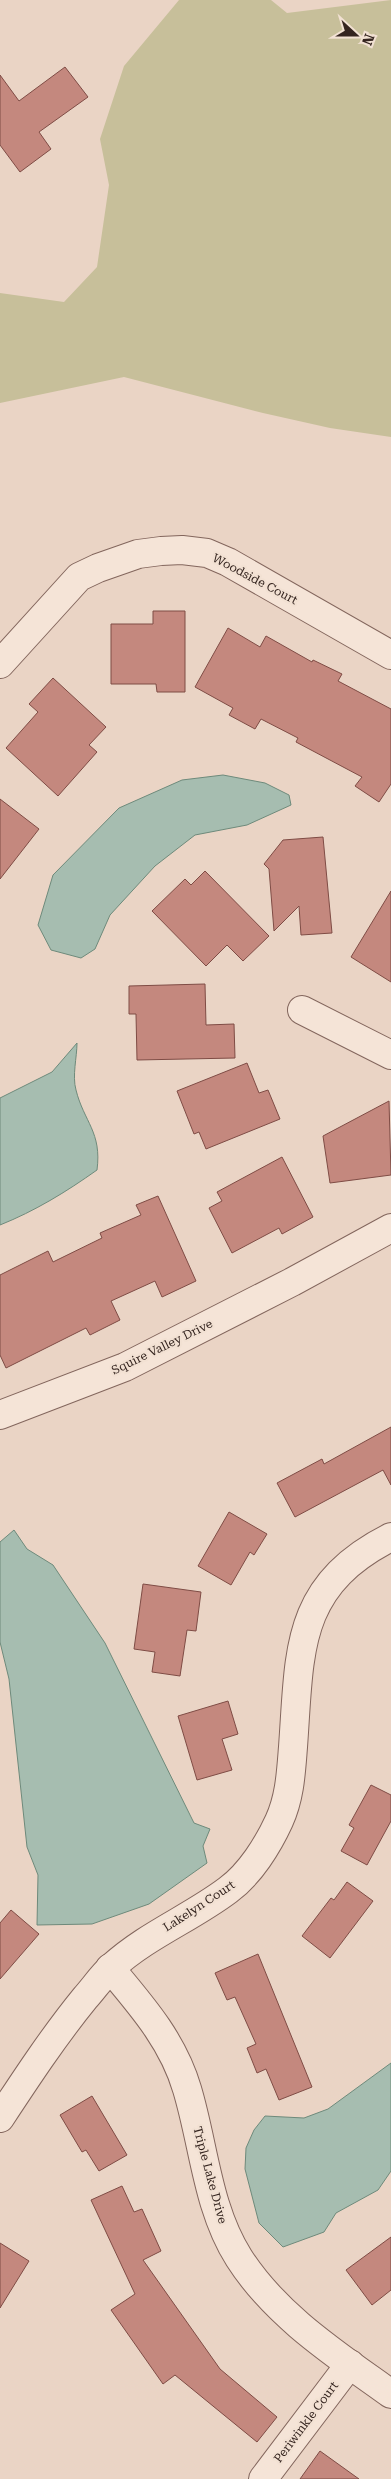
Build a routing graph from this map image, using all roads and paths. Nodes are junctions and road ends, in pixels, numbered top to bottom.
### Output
1 (391, 655) edge
2 (0, 664) edge
3 (302, 1010) dead end
4 (391, 1055) edge
5 (391, 1228) edge
6 (391, 1248) edge
7 (292, 1282) junction
8 (0, 1415) edge
9 (391, 1537) edge
10 (110, 1968) junction
11 (0, 2118) edge
12 (350, 2364) junction
13 (391, 2394) edge
14 (262, 2479) edge

1 - 2 street, Woodside Court
3 - 4 street
5 - 7 street, Squire Valley Drive
6 - 7 street, Squire Valley Drive
7 - 8 street, Squire Valley Drive
9 - 10 street, Lakelyn Court
10 - 11 street, Lakelyn Court
10 - 12 street, Triple Lake Drive
12 - 13 street, Triple Lake Drive
12 - 14 street, Periwinkle Court

